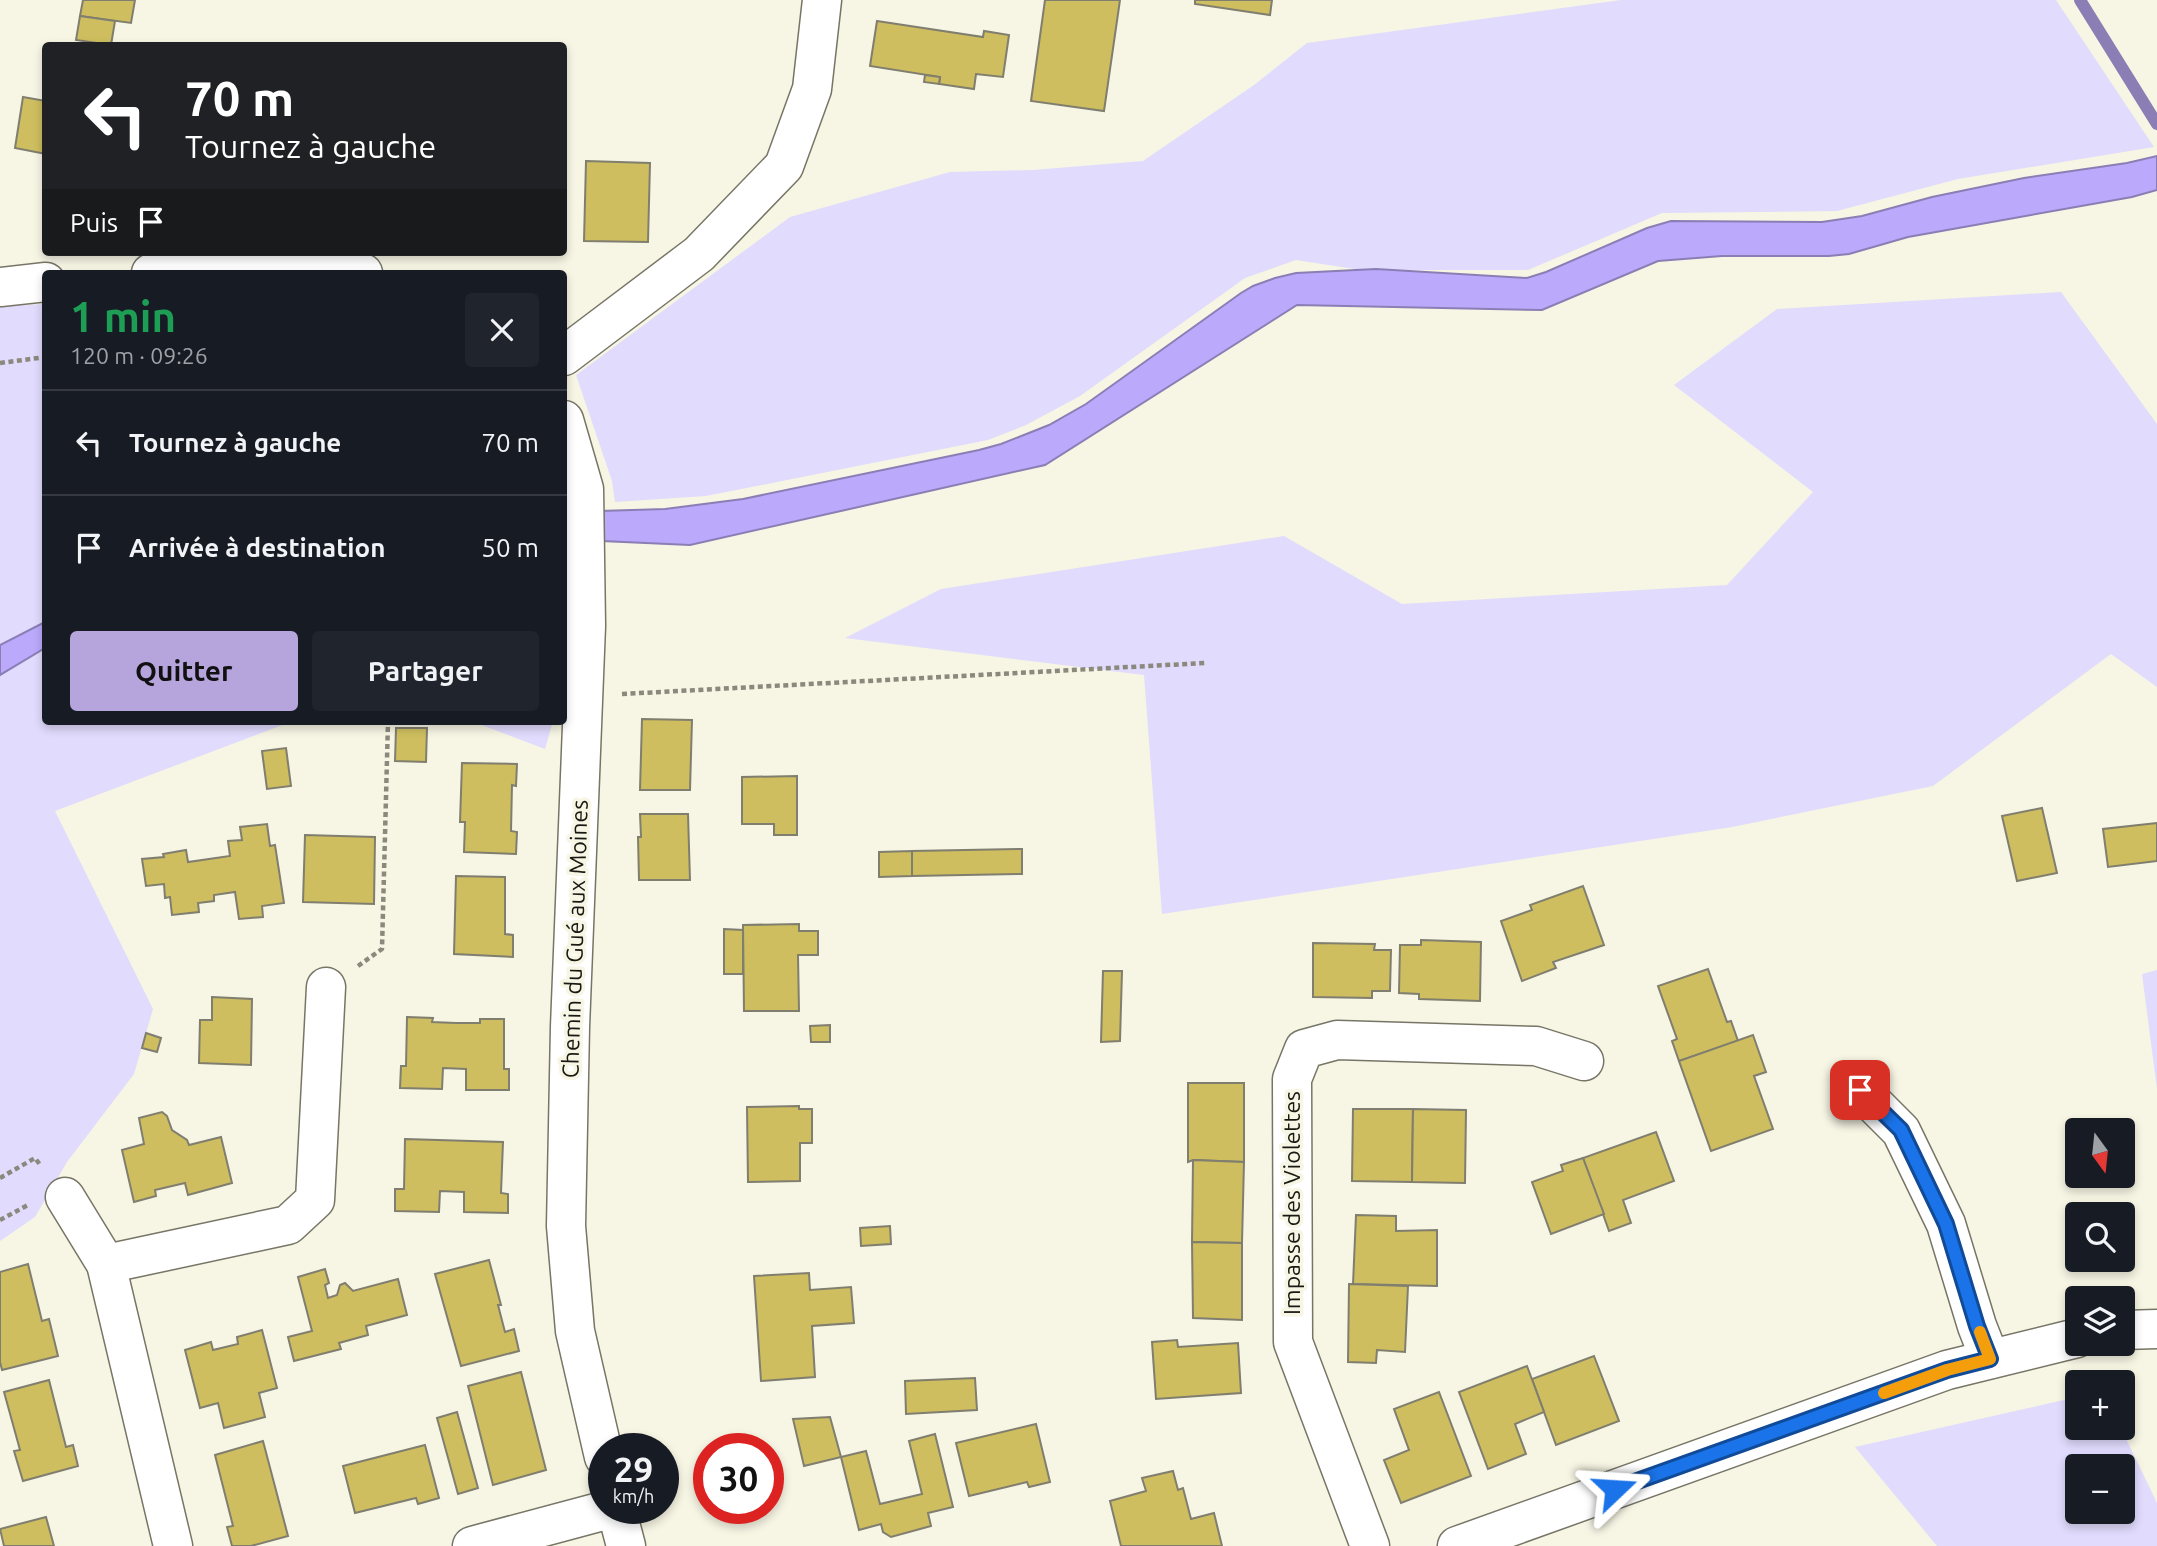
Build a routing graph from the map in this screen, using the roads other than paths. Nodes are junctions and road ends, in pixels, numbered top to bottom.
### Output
1 (822, 0) edge
2 (185, 270) edge
3 (348, 270) edge
4 (42, 282) edge
5 (0, 286) edge
6 (567, 354) edge
7 (567, 430) edge
8 (326, 987) road end
9 (1584, 1061) dead end
10 (1860, 1090) dead end
11 (65, 1197) dead end
12 (106, 1264) junction
13 (2157, 1329) edge
14 (2135, 1330) edge
15 (2065, 1342) edge
16 (1990, 1359) junction
17 (598, 1433) edge
18 (588, 1515) edge
19 (619, 1524) edge
20 (173, 1546) edge
21 (472, 1546) edge
22 (625, 1546) edge
23 (1370, 1546) edge
24 (1457, 1546) edge

1 - 6 street
2 - 3 street
4 - 5 street
7 - 17 street, Chemin du Gué aux Moines
8 - 12 street
9 - 23 street, Impasse des Violettes
10 - 16 street
11 - 12 street
12 - 20 street
13 - 14 street
15 - 16 street
16 - 24 street
18 - 21 street
19 - 22 street

